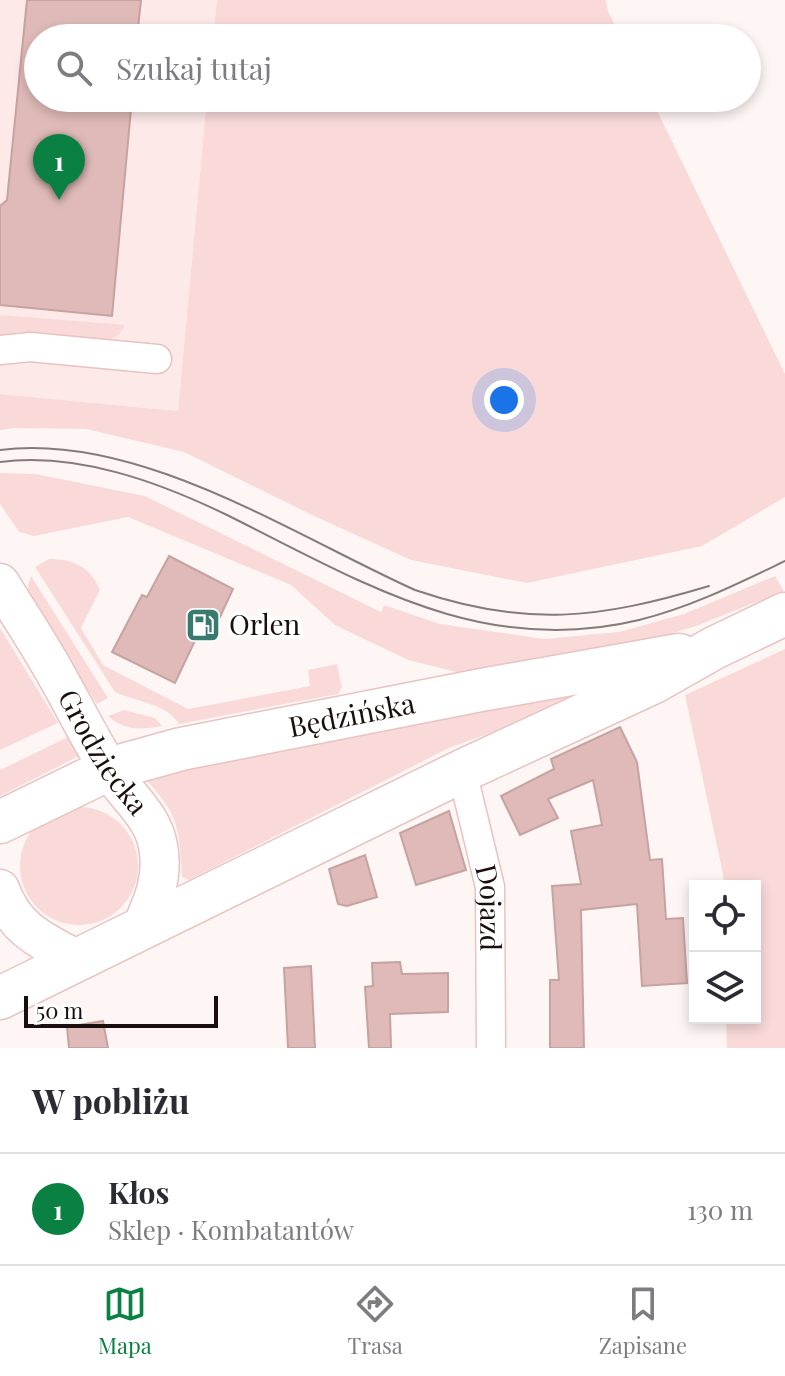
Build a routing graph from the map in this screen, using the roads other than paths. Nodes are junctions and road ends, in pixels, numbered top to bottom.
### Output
1 (0, 350) edge
2 (157, 359) dead end
3 (0, 583) edge
4 (785, 614) edge
5 (714, 648) junction
6 (109, 769) junction
7 (462, 771) junction
8 (0, 822) edge
9 (0, 889) edge
10 (141, 929) junction
11 (76, 959) junction
12 (0, 998) edge
13 (491, 1048) edge

1 - 2 street
3 - 6 street, Grodziecka
4 - 5 main road, Będzińska
5 - 6 main road, Będzińska
5 - 7 main road, Będzińska
6 - 8 main road, Będzińska
6 - 10 street, Grodziecka
7 - 10 main road, Będzińska
7 - 13 street, Dojazd
9 - 11 street
10 - 11 main road, Będzińska
11 - 12 main road

